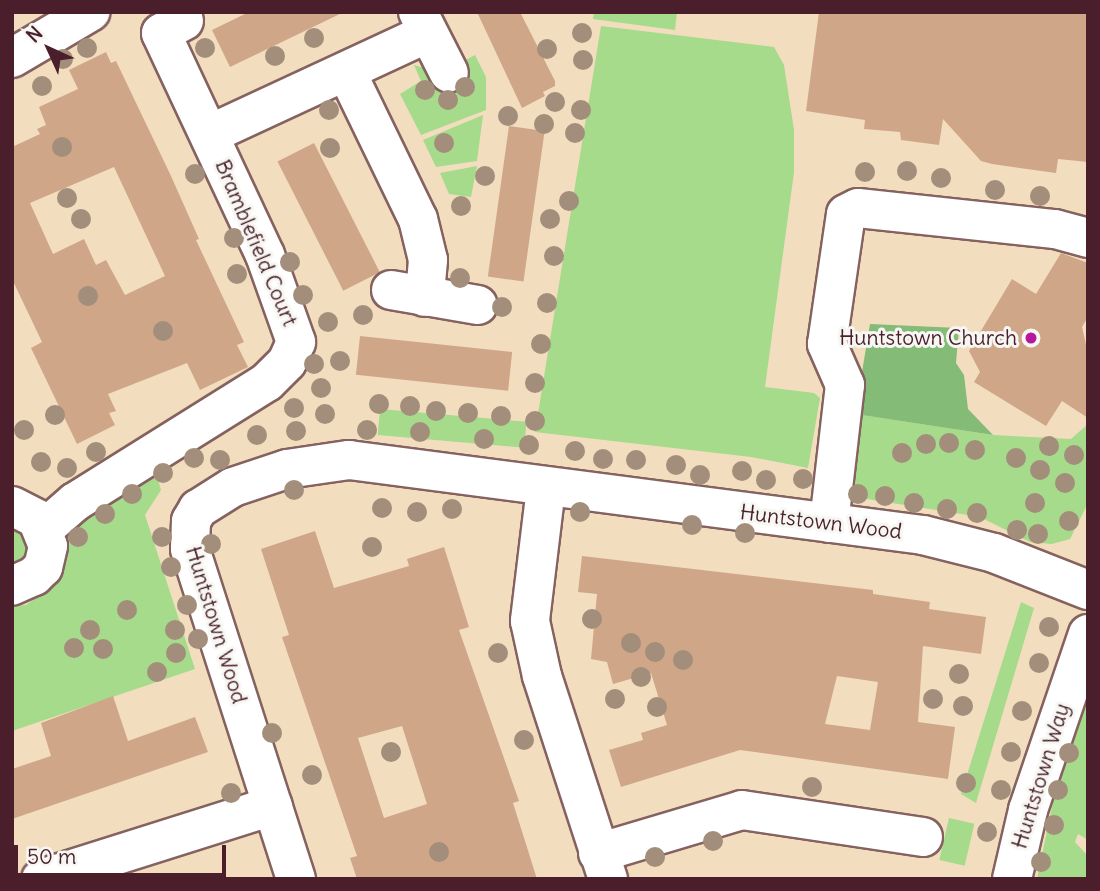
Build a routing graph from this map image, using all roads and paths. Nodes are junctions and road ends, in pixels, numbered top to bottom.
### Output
1 (90, 12) edge
2 (184, 21) dead end
3 (423, 23) edge
4 (12, 58) edge
5 (449, 73) dead end
6 (347, 74) junction
7 (210, 134) junction
8 (1088, 238) edge
9 (478, 305) dead end
10 (546, 488) junction
11 (12, 506) edge
12 (829, 523) junction
13 (44, 528) junction
14 (12, 586) edge
15 (1088, 590) edge
16 (1088, 634) edge
17 (273, 806) junction
18 (923, 836) dead end
19 (603, 866) edge
20 (41, 879) edge
21 (296, 879) edge
22 (1012, 879) edge

1 - 4 street
2 - 7 street, Bramblefield Court
3 - 5 street
3 - 6 street
6 - 7 street
6 - 9 street
7 - 13 street, Bramblefield Court
8 - 12 street
10 - 12 street, Huntstown Wood
10 - 17 street, Huntstown Wood
10 - 19 street
11 - 13 street
12 - 15 street, Huntstown Wood
13 - 14 street
16 - 22 street, Huntstown Way
17 - 20 street
17 - 21 street, Huntstown Wood
18 - 19 street

